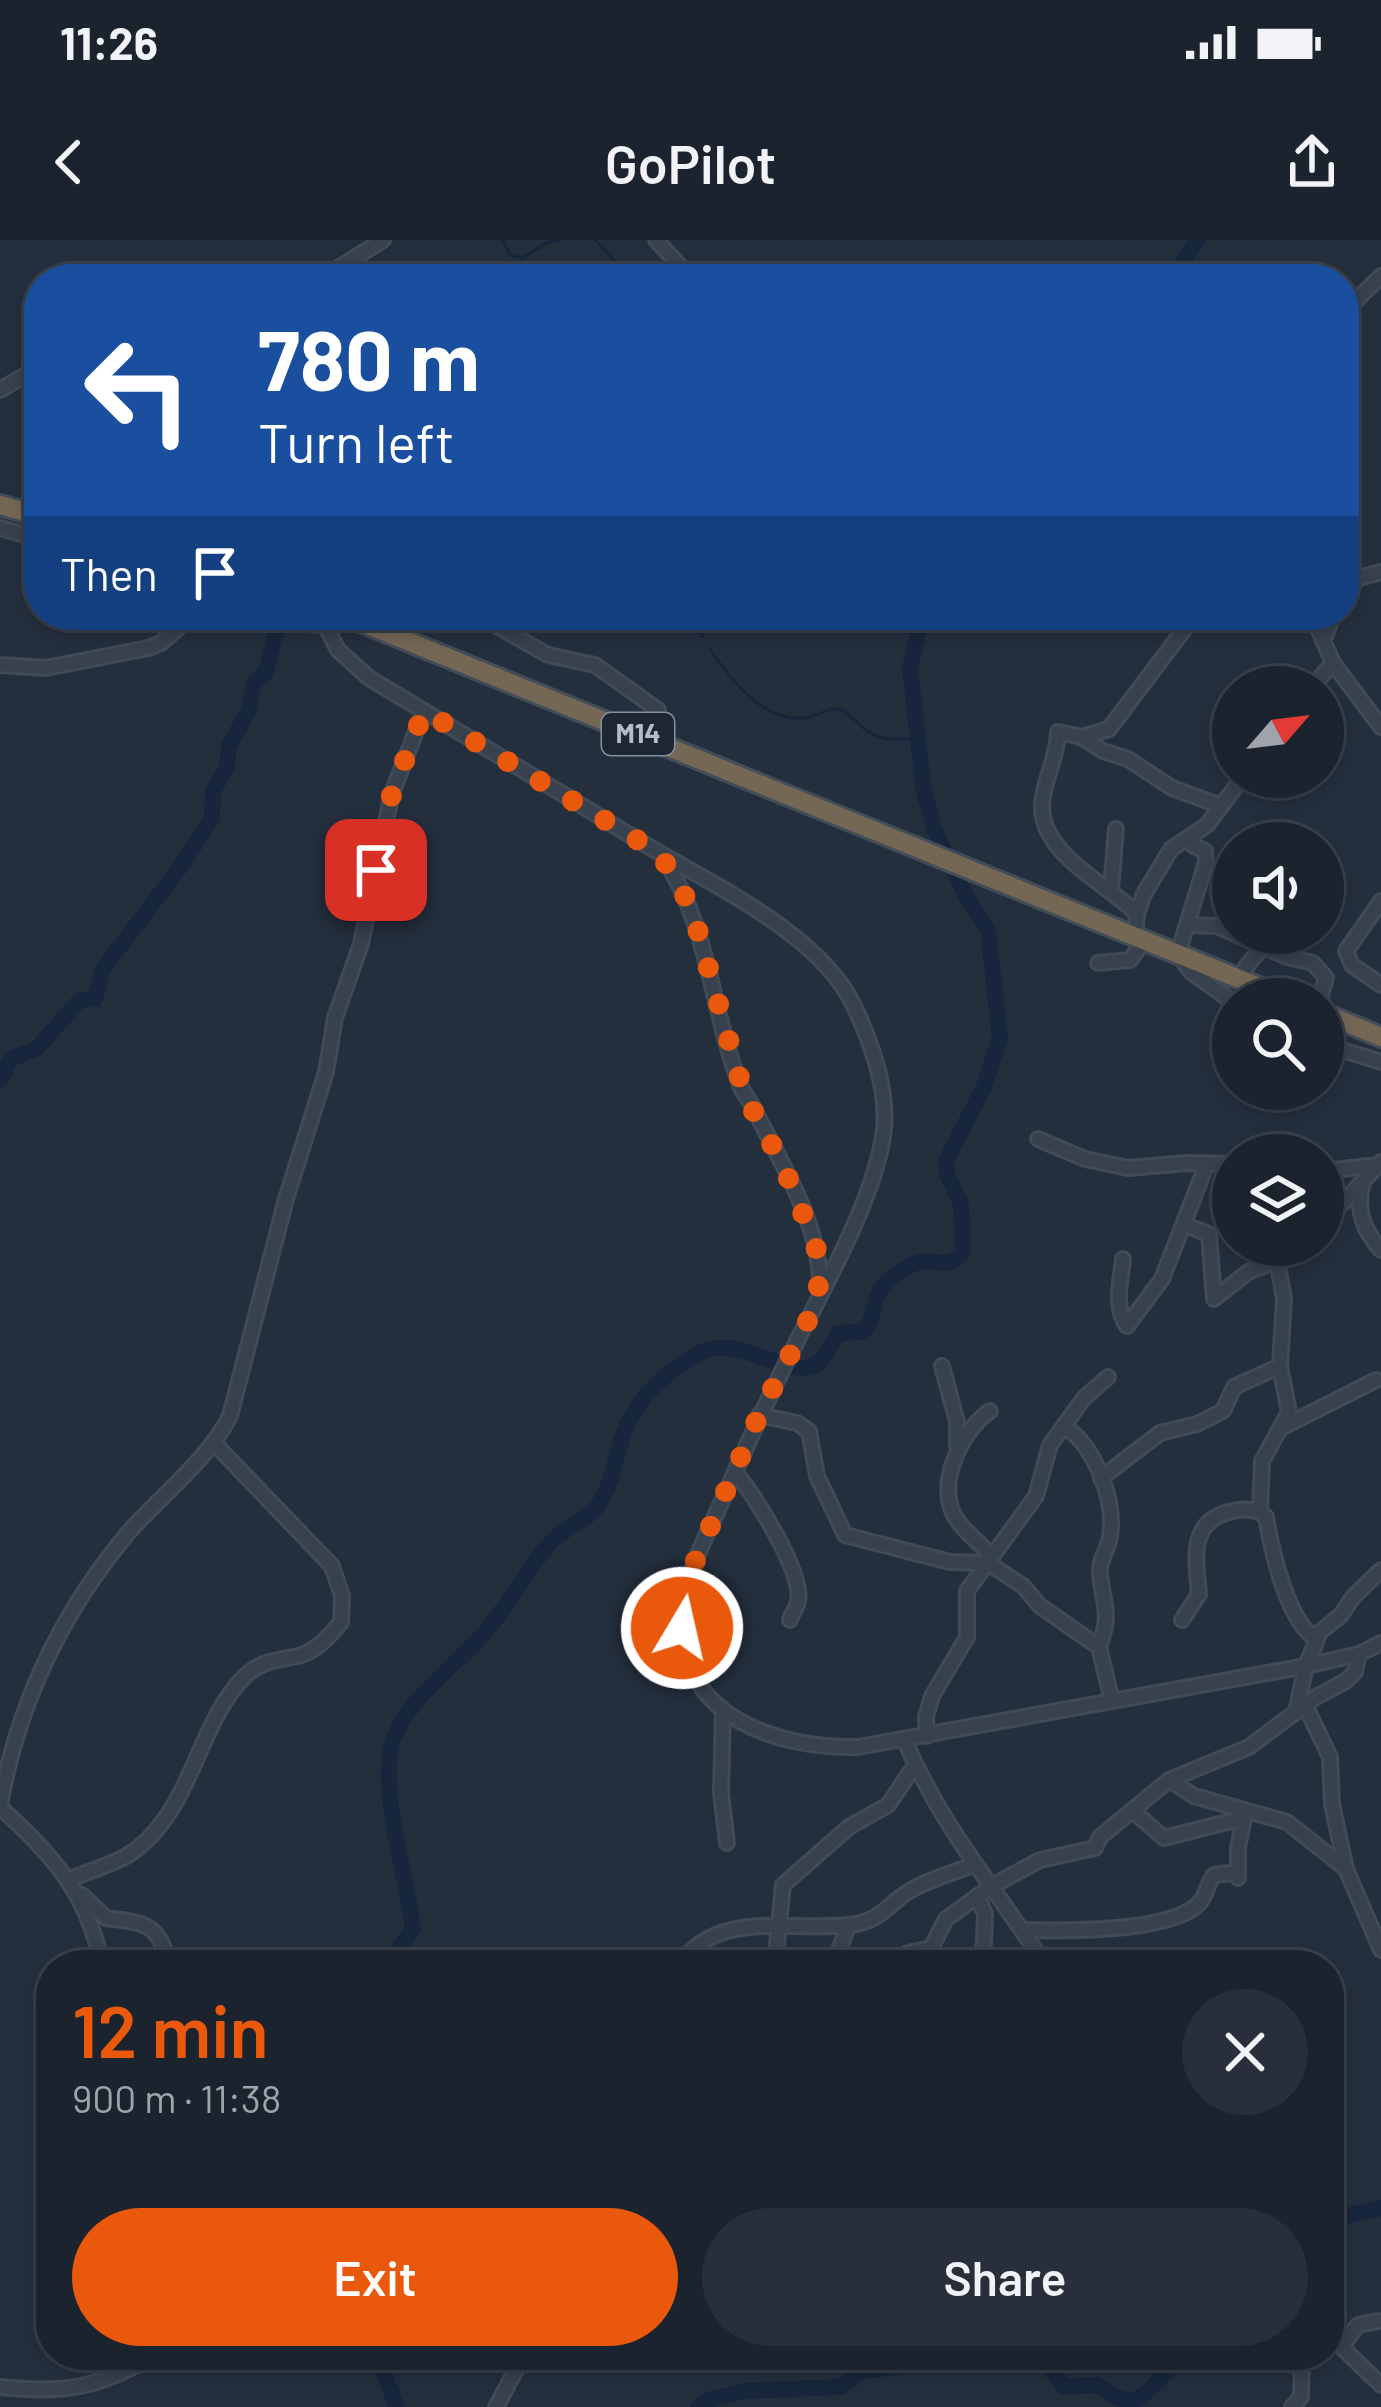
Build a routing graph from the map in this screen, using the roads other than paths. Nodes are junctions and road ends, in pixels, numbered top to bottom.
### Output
1 (383, 240) edge
2 (656, 240) edge
3 (345, 264) edge
4 (678, 264) edge
5 (1381, 276) edge
6 (1359, 298) edge
7 (175, 630) edge
8 (328, 630) edge
9 (381, 630) edge
10 (504, 630) edge
11 (1184, 630) edge
12 (1320, 630) edge
13 (1328, 630) edge
14 (1325, 638) junction
15 (1333, 663) junction
16 (0, 664) edge
17 (1330, 666) edge
18 (658, 710) dead end
19 (424, 711) junction
20 (1381, 727) edge
21 (1082, 737) junction
22 (1227, 798) edge
23 (1221, 806) junction
24 (1116, 829) dead end
25 (1192, 837) junction
26 (659, 853) junction
27 (1111, 889) junction
28 (1381, 901) edge
29 (1137, 914) junction
30 (1212, 924) edge
31 (1187, 925) junction
32 (1140, 938) junction
33 (1178, 954) junction
34 (1262, 954) edge
35 (1294, 954) edge
36 (1098, 963) dead end
37 (1238, 978) edge
38 (1240, 978) edge
39 (1326, 978) edge
40 (1381, 985) edge
41 (1212, 987) edge
42 (1344, 1022) edge
43 (1381, 1037) edge
44 (1344, 1051) edge
45 (1381, 1062) edge
46 (1037, 1139) dead end
47 (1207, 1163) junction
48 (1212, 1163) edge
49 (1380, 1164) edge
50 (1344, 1168) edge
51 (1363, 1180) junction
52 (1344, 1201) edge
53 (1185, 1225) junction
54 (1212, 1241) edge
55 (1212, 1241) edge
56 (1381, 1250) edge
57 (1123, 1258) dead end
58 (1264, 1266) edge
59 (1278, 1266) edge
60 (819, 1299) junction
61 (942, 1366) dead end
62 (1280, 1366) junction
63 (1108, 1377) dead end
64 (1376, 1380) dead end
65 (990, 1411) dead end
66 (759, 1415) junction
67 (1065, 1427) junction
68 (1282, 1428) junction
69 (213, 1442) junction
70 (957, 1458) junction
71 (735, 1472) junction
72 (1101, 1478) junction
73 (1261, 1511) junction
74 (990, 1559) junction
75 (1381, 1570) edge
76 (790, 1619) dead end
77 (1182, 1620) dead end
78 (1316, 1639) junction
79 (1380, 1645) edge
80 (1099, 1647) junction
81 (1359, 1654) junction
82 (1306, 1666) junction
83 (1112, 1700) junction
84 (1300, 1709) junction
85 (723, 1710) junction
86 (927, 1736) junction
87 (905, 1741) junction
88 (915, 1765) junction
89 (1169, 1780) junction
90 (0, 1806) edge
91 (1133, 1810) junction
92 (1245, 1814) junction
93 (727, 1843) dead end
94 (973, 1865) junction
95 (1346, 1869) junction
96 (73, 1884) junction
97 (992, 1886) junction
98 (977, 1896) junction
99 (777, 1925) junction
100 (849, 1925) junction
101 (1022, 1930) junction
102 (96, 1950) edge
103 (164, 1950) edge
104 (690, 1950) edge
105 (776, 1950) edge
106 (839, 1950) edge
107 (922, 1950) edge
108 (982, 1950) edge
109 (1035, 1950) edge
110 (1381, 1950) edge
111 (1378, 2321) dead end
112 (1344, 2343) edge
113 (1344, 2348) edge
114 (124, 2370) edge
115 (516, 2370) edge
116 (1301, 2370) edge
117 (1381, 2384) edge
118 (0, 2387) edge
119 (1299, 2404) edge
120 (496, 2407) edge

1 - 3 street
2 - 4 street
5 - 6 street
7 - 16 street
8 - 19 street
9 - 32 highway, M14
10 - 18 street
11 - 21 street
12 - 14 street
13 - 14 street
14 - 15 street
15 - 17 street
15 - 20 street
19 - 26 street
19 - 69 street
21 - 23 street
21 - 27 street
22 - 23 street
23 - 25 street
24 - 27 street
25 - 29 street
25 - 31 street
26 - 60 street
26 - 60 street
27 - 29 street
28 - 40 street
29 - 32 street
30 - 31 street
31 - 33 street
32 - 33 highway, M14
32 - 36 street
33 - 37 highway, M14
33 - 41 street
34 - 38 street
35 - 39 street
42 - 43 highway
44 - 45 street
46 - 47 street
47 - 48 street
47 - 53 street
49 - 50 street
49 - 51 street
51 - 52 street
51 - 56 street
53 - 55 street
53 - 57 street
54 - 58 street
59 - 62 street
60 - 66 street
61 - 70 street
62 - 68 street
62 - 72 street
63 - 67 street
64 - 68 street
65 - 70 street
66 - 71 street
66 - 74 street
67 - 72 street
67 - 74 street
68 - 73 street
69 - 90 street
69 - 96 street
70 - 74 street
71 - 76 street
71 - 85 street
72 - 80 street
73 - 77 street
73 - 78 street
74 - 80 street
74 - 86 street
75 - 78 street
78 - 82 street
79 - 81 street
80 - 83 street
81 - 82 street
81 - 84 street
82 - 83 street
82 - 84 street
83 - 86 street
84 - 89 street
84 - 95 street
85 - 87 street
85 - 93 street
86 - 87 street
87 - 88 street
88 - 94 street
88 - 99 street
89 - 91 street
89 - 92 street
90 - 96 street
91 - 92 street
91 - 97 street
92 - 95 street
92 - 101 street
94 - 97 street
94 - 100 street
95 - 110 street
96 - 102 street
96 - 103 street
97 - 98 street
97 - 101 street
98 - 107 street
98 - 108 street
99 - 100 street
99 - 104 street
99 - 105 street
100 - 106 street
101 - 109 street
111 - 112 street
113 - 117 street
114 - 118 street
115 - 120 street
116 - 119 street

